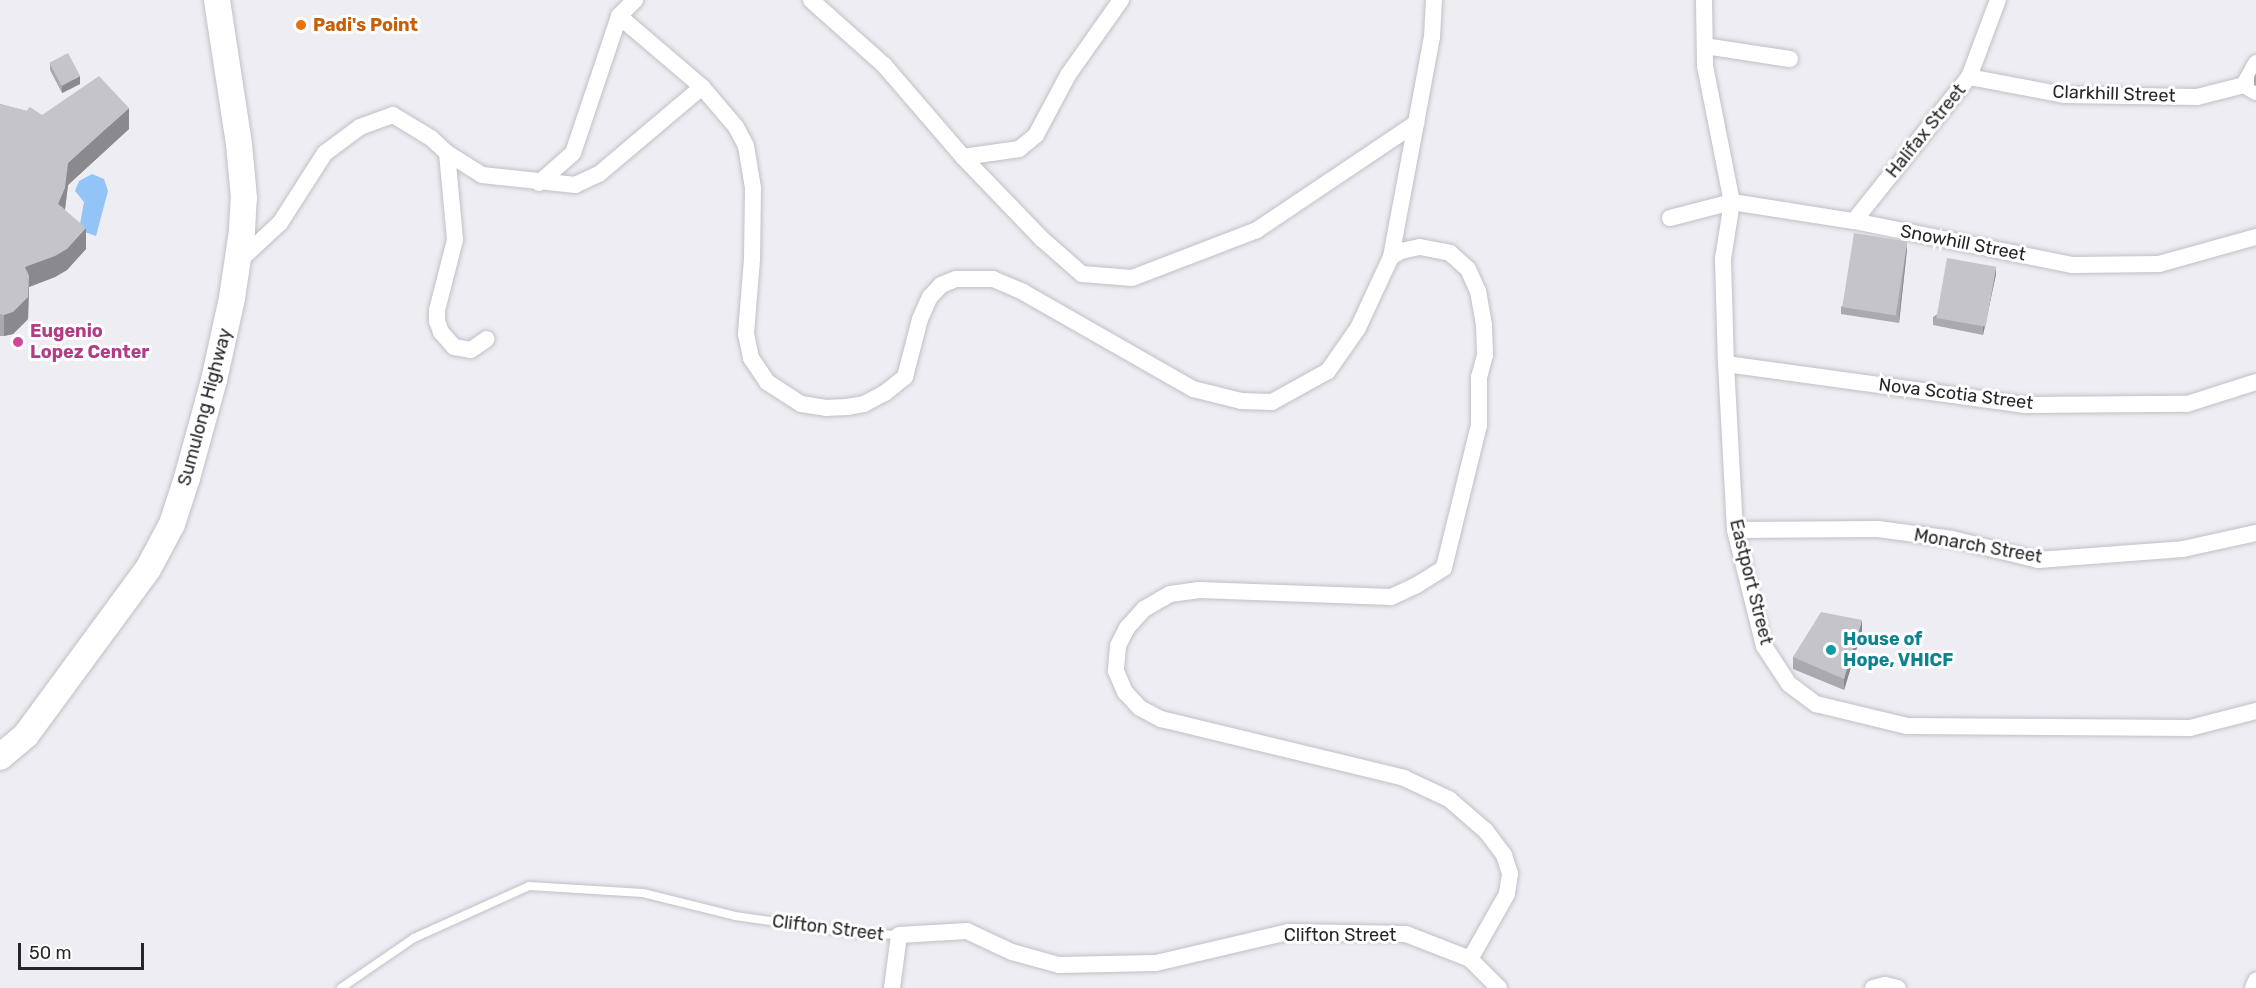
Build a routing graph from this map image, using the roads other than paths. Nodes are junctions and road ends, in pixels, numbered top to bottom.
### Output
1 (217, 0) edge
2 (635, 0) edge
3 (811, 0) edge
4 (1121, 0) edge
5 (1434, 0) edge
6 (1704, 0) edge
7 (1998, 0) edge
8 (619, 16) junction
9 (1705, 46) junction
10 (1790, 58) dead end
11 (2256, 63) edge
12 (1970, 77) junction
13 (702, 87) junction
14 (2250, 89) edge
15 (1416, 123) junction
16 (447, 153) junction
17 (963, 157) junction
18 (539, 183) junction
19 (1732, 202) junction
20 (1670, 219) dead end
21 (1854, 221) junction
22 (2253, 242) edge
23 (1391, 257) junction
24 (238, 262) junction
25 (487, 339) dead end
26 (1726, 364) junction
27 (2256, 382) edge
28 (1735, 530) junction
29 (2256, 533) edge
30 (2256, 711) edge
31 (0, 757) edge
32 (899, 935) junction
33 (1470, 959) junction
34 (2256, 981) edge
35 (341, 988) edge
36 (892, 988) edge
37 (1499, 988) edge
38 (1873, 988) edge
39 (1898, 988) edge
40 (2253, 988) edge

1 - 24 main road, Sumulong Highway
2 - 8 street
3 - 17 street
4 - 17 street
5 - 15 street
6 - 9 street, Eastport Street
7 - 12 street, Halifax Street
8 - 13 street
8 - 18 street
9 - 10 street
9 - 19 street, Eastport Street
11 - 14 street
12 - 14 street, Clarkhill Street
12 - 21 street, Halifax Street
13 - 18 street
13 - 23 street
15 - 17 street
15 - 23 street
16 - 18 street
16 - 24 street
16 - 25 street
19 - 20 street, Snowhill Street
19 - 21 street, Snowhill Street
19 - 26 street, Eastport Street
21 - 22 street, Snowhill Street
23 - 33 street
24 - 31 main road, Sumulong Highway
26 - 27 street, Nova Scotia Street
26 - 28 street, Eastport Street
28 - 29 street, Monarch Street
28 - 30 street, Eastport Street
32 - 33 street, Clifton Street
32 - 35 lane, Clifton Street
32 - 36 street
33 - 37 street, Clifton Street
34 - 40 street
38 - 39 street

